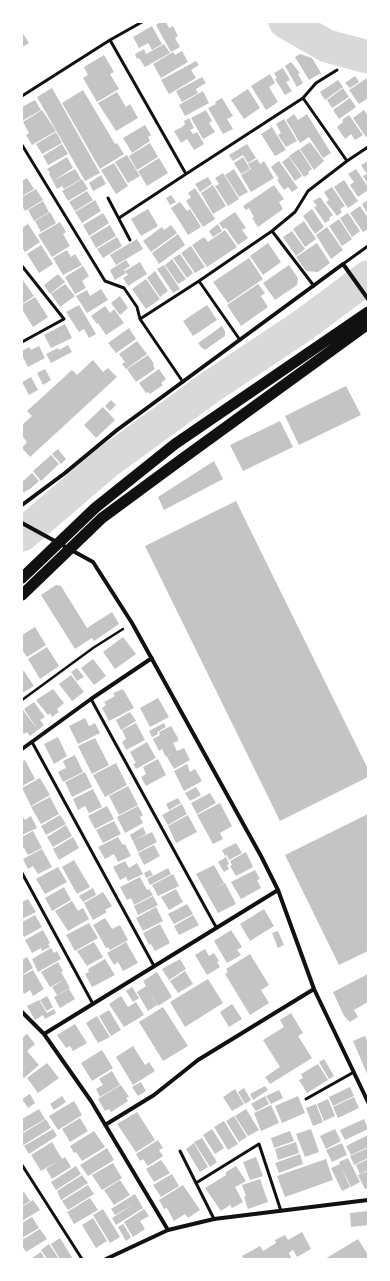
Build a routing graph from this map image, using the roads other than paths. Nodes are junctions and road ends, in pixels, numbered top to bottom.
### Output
1 (142, 22) edge
2 (110, 40) junction
3 (337, 70) dead end
4 (22, 96) edge
5 (303, 98) junction
6 (22, 145) edge
7 (368, 147) edge
8 (347, 160) junction
9 (186, 174) junction
10 (108, 198) dead end
11 (119, 218) junction
12 (272, 231) junction
13 (130, 240) dead end
14 (368, 246) edge
15 (343, 264) junction
16 (22, 266) edge
17 (200, 281) junction
18 (314, 286) junction
19 (368, 299) edge
20 (368, 312) edge
21 (140, 319) junction
22 (368, 324) edge
23 (240, 340) junction
24 (22, 342) edge
25 (183, 382) junction
26 (22, 504) edge
27 (22, 523) edge
28 (59, 543) junction
29 (70, 549) junction
30 (22, 578) edge
31 (22, 595) edge
32 (152, 658) junction
33 (91, 699) junction
34 (32, 742) junction
35 (22, 749) edge
36 (22, 873) edge
37 (278, 890) junction
38 (216, 928) junction
39 (154, 966) junction
40 (314, 989) junction
41 (93, 1004) junction
42 (22, 1012) edge
43 (44, 1034) junction
44 (354, 1072) junction
45 (306, 1099) dead end
46 (368, 1102) edge
47 (105, 1125) junction
48 (180, 1151) dead end
49 (22, 1165) edge
50 (196, 1183) junction
51 (368, 1200) edge
52 (281, 1211) junction
53 (214, 1219) junction
54 (168, 1230) junction
55 (82, 1259) edge
56 (106, 1259) edge

1 - 2 lane
2 - 4 lane
2 - 9 lane
3 - 5 lane
5 - 8 lane
5 - 9 lane
6 - 21 lane
7 - 8 lane
8 - 12 lane
9 - 11 lane
10 - 11 lane
11 - 13 lane
12 - 17 lane
12 - 18 lane
14 - 15 lane
15 - 18 street
15 - 19 street
16 - 24 lane
17 - 21 lane
17 - 23 lane
18 - 23 street
20 - 28 highway
21 - 25 lane
22 - 29 highway
23 - 25 street
25 - 26 street
27 - 28 street
28 - 29 street
28 - 30 highway
29 - 31 highway
29 - 32 street
32 - 33 street
32 - 37 street
33 - 34 street
33 - 38 lane
34 - 35 street
34 - 39 lane
36 - 41 lane
37 - 38 street
37 - 40 street
38 - 39 street
39 - 41 street
40 - 44 street
40 - 47 street
41 - 43 street
42 - 43 street
43 - 47 street
44 - 45 lane
44 - 46 street
47 - 54 street
48 - 50 lane
49 - 55 lane
50 - 52 lane
50 - 53 lane
51 - 52 street
52 - 53 street
53 - 54 street
54 - 56 street

